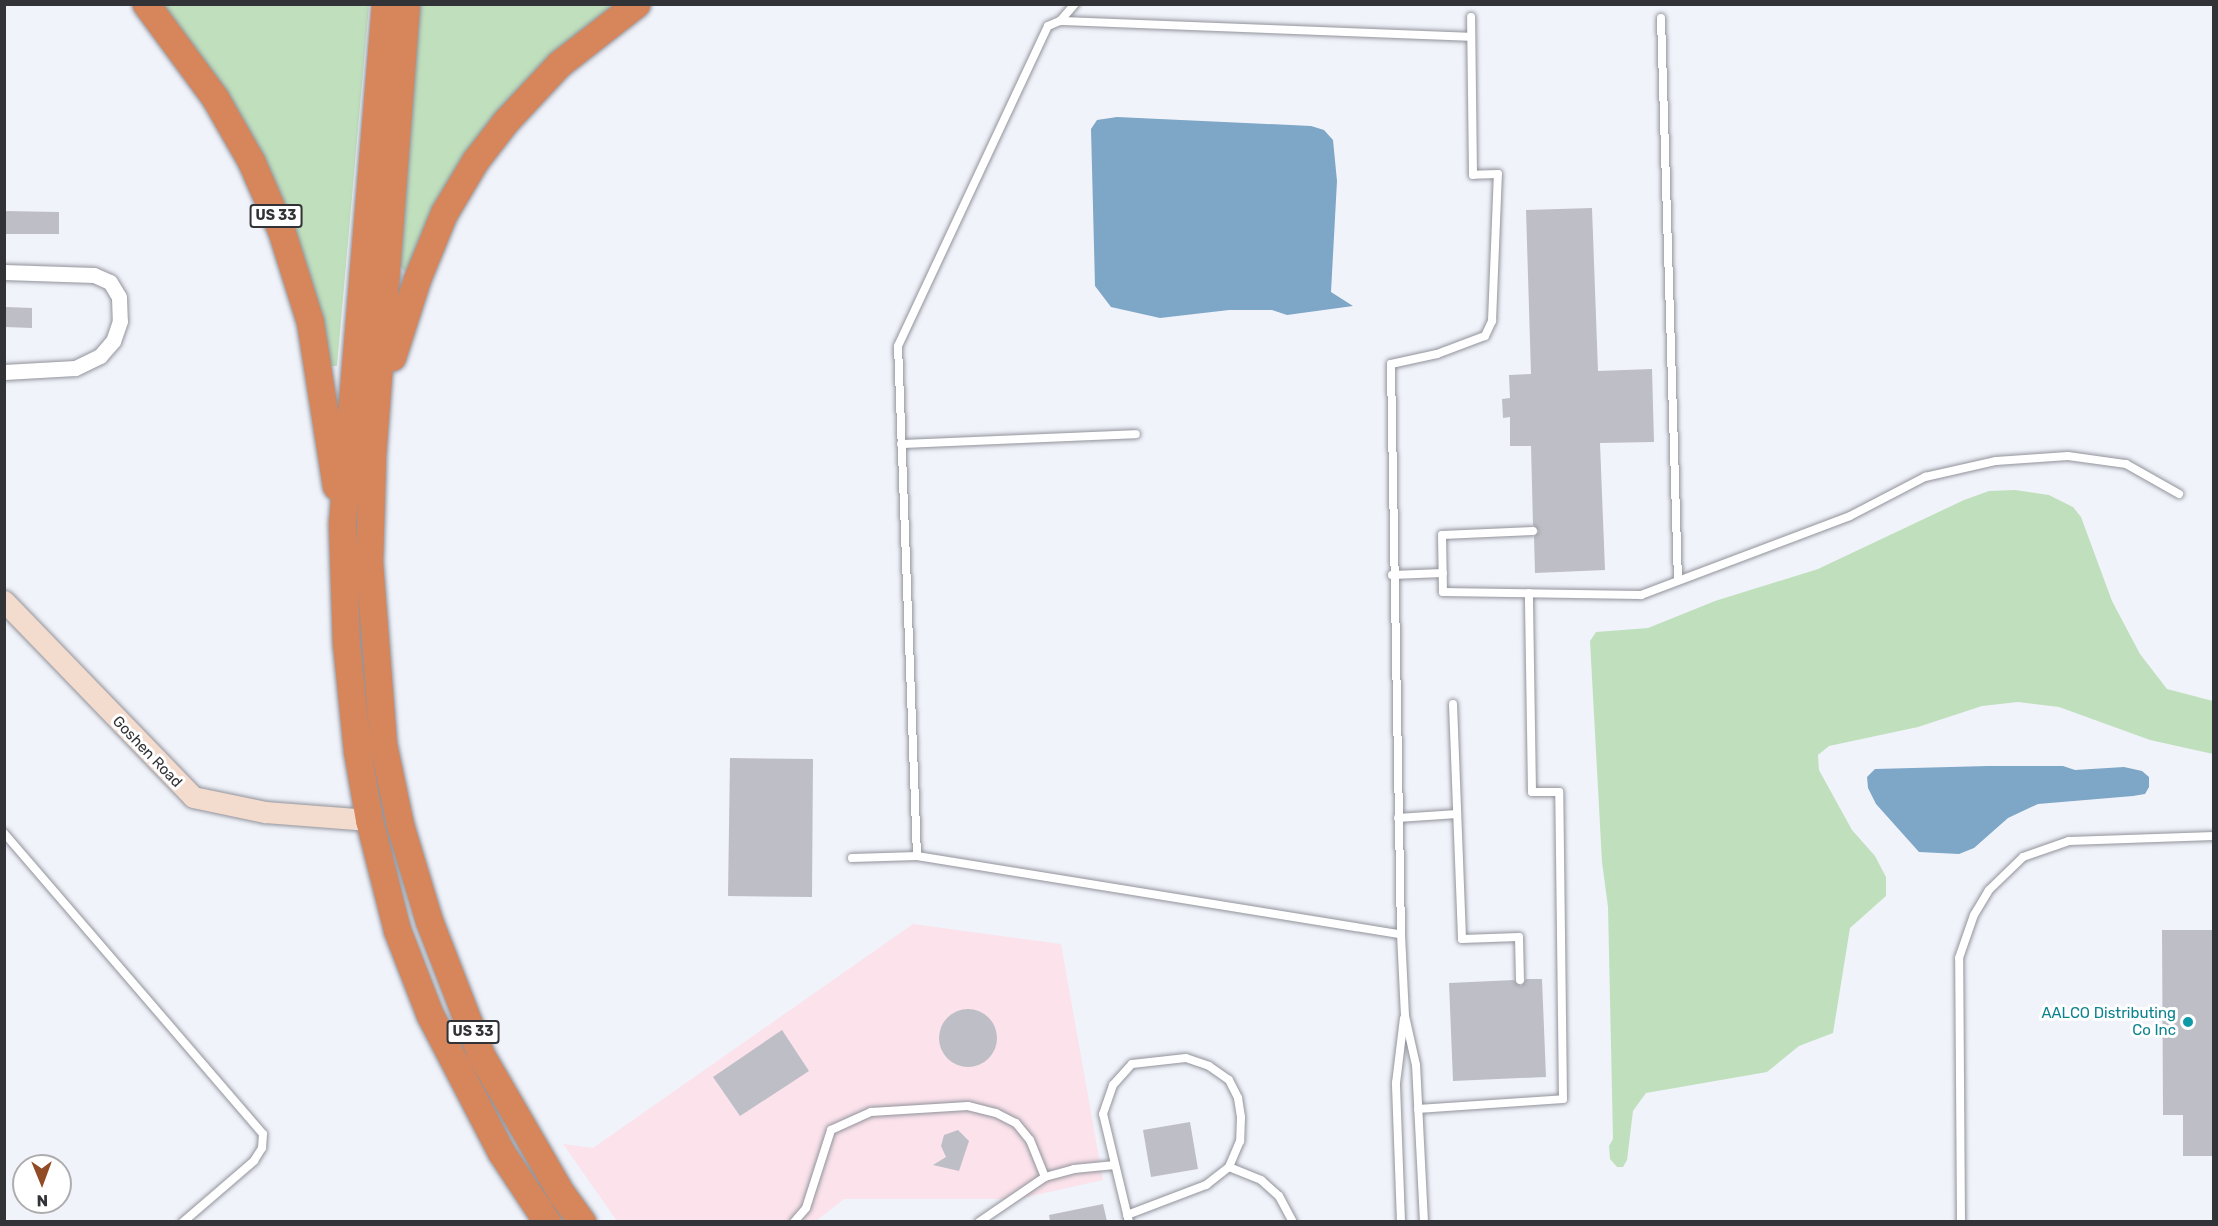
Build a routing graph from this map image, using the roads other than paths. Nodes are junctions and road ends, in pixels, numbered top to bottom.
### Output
1 (146, 4) edge
2 (385, 4) edge
3 (406, 4) edge
4 (636, 4) edge
5 (1075, 4) edge
6 (1471, 17) dead end
7 (1661, 18) dead end
8 (1060, 21) junction
9 (1471, 37) junction
10 (4, 272) edge
11 (4, 372) edge
12 (1136, 434) dead end
13 (901, 444) junction
14 (372, 461) junction
15 (2179, 494) dead end
16 (342, 524) junction
17 (1533, 531) dead end
18 (1443, 573) junction
19 (1392, 575) junction
20 (1678, 580) junction
21 (1528, 593) junction
22 (4, 601) edge
23 (1453, 704) dead end
24 (1457, 814) junction
25 (1398, 818) junction
26 (369, 820) junction
27 (4, 833) edge
28 (2214, 836) edge
29 (917, 856) junction
30 (852, 858) dead end
31 (1401, 934) junction
32 (1520, 980) dead end
33 (1405, 1016) junction
34 (1418, 1109) junction
35 (1115, 1165) junction
36 (1229, 1167) junction
37 (1045, 1177) junction
38 (1128, 1218) edge
39 (183, 1221) edge
40 (547, 1221) edge
41 (582, 1221) edge
42 (794, 1221) edge
43 (979, 1221) edge
44 (1293, 1221) edge
45 (1401, 1221) edge
46 (1424, 1221) edge
47 (1961, 1221) edge

1 - 16 highway, US 33
2 - 16 highway
3 - 14 highway, US 33
4 - 14 highway
5 - 8 lane
6 - 9 lane
7 - 20 lane
8 - 9 lane
8 - 13 lane
9 - 19 lane
10 - 11 street
12 - 13 lane
13 - 29 lane
14 - 41 highway, US 33
15 - 20 lane
16 - 26 highway, US 33
17 - 18 lane
18 - 19 lane
18 - 21 lane
19 - 25 lane
20 - 21 lane
21 - 34 lane
22 - 26 street, Goshen Road
23 - 24 lane
24 - 25 lane
24 - 32 lane
25 - 31 lane
26 - 40 highway, US 33
27 - 39 lane
28 - 47 lane
29 - 30 lane
29 - 31 lane
31 - 33 lane
33 - 34 lane
33 - 45 lane
34 - 46 lane
35 - 36 lane
35 - 37 lane
35 - 38 lane
36 - 38 lane
36 - 44 lane
37 - 42 lane
37 - 43 lane

